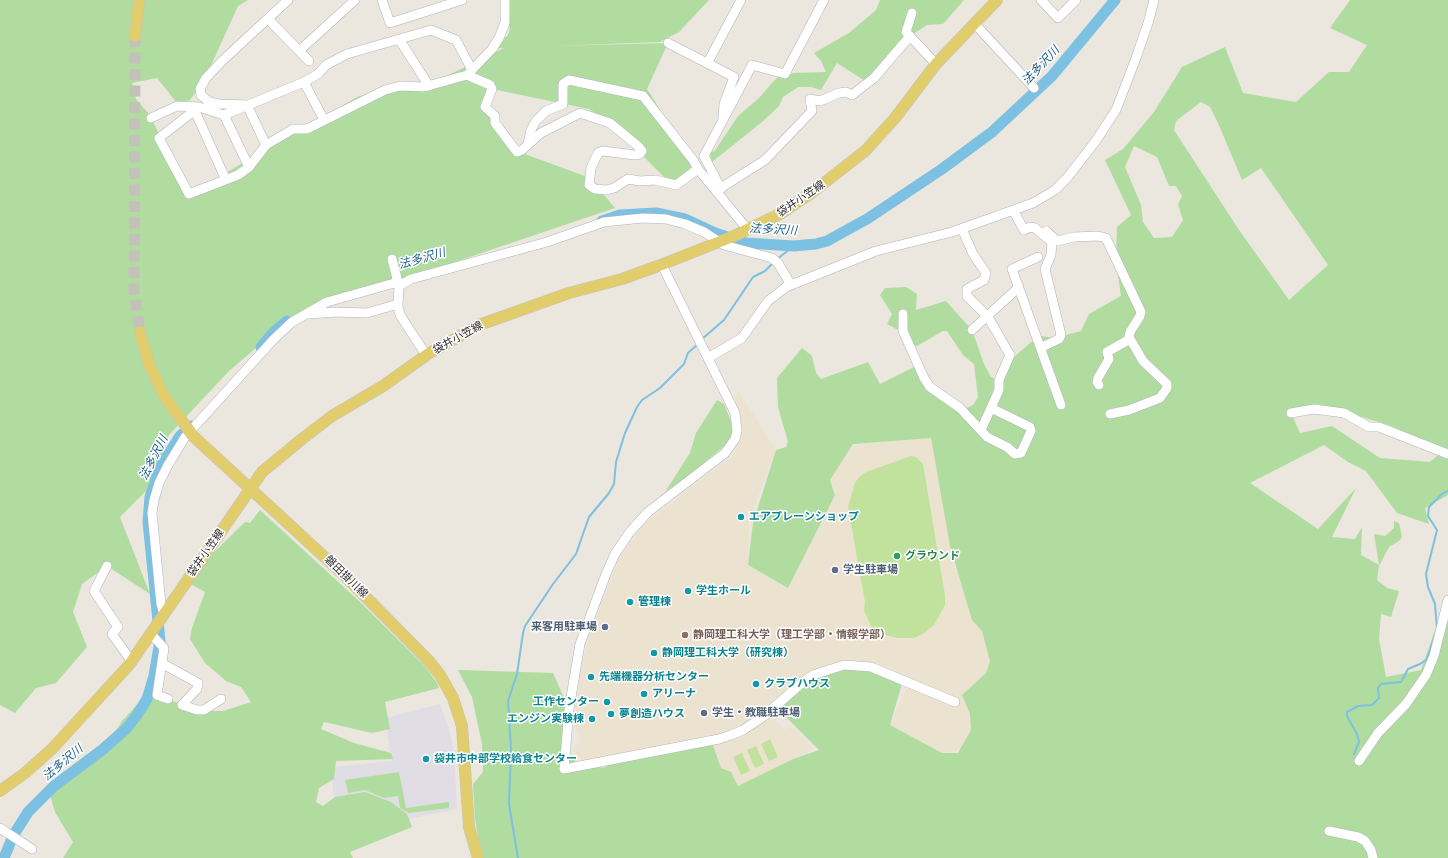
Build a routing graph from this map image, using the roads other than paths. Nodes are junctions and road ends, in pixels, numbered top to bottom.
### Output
1 (138, 0) edge
2 (288, 0) edge
3 (355, 0) edge
4 (382, 0) edge
5 (462, 0) edge
6 (505, 0) edge
7 (742, 0) edge
8 (824, 0) edge
9 (997, 0) edge
10 (1042, 0) edge
11 (1076, 0) edge
12 (1154, 0) edge
13 (912, 13) dead end
14 (268, 18) junction
15 (974, 23) junction
16 (135, 36) tunnel mouth
17 (910, 36) junction
18 (399, 39) junction
19 (668, 43) dead end
20 (299, 51) junction
21 (309, 61) dead end
22 (708, 62) junction
23 (936, 64) junction
24 (470, 72) junction
25 (304, 82) junction
26 (428, 86) junction
27 (1034, 88) dead end
28 (247, 105) junction
29 (196, 108) junction
30 (224, 115) junction
31 (151, 118) dead end
32 (724, 119) junction
33 (324, 120) junction
34 (266, 144) junction
35 (528, 144) junction
36 (249, 168) junction
37 (698, 169) junction
38 (226, 180) junction
39 (718, 190) junction
40 (1014, 210) junction
41 (962, 229) junction
42 (748, 230) junction
43 (1043, 234) junction
44 (719, 241) junction
45 (1038, 257) dead end
46 (392, 259) dead end
47 (662, 265) junction
48 (399, 284) junction
49 (791, 285) junction
50 (1019, 287) junction
51 (330, 302) junction
52 (398, 304) junction
53 (339, 312) junction
54 (307, 314) junction
55 (903, 314) dead end
56 (988, 317) junction
57 (972, 330) dead end
58 (140, 332) tunnel mouth
59 (1130, 339) junction
60 (1042, 347) junction
61 (426, 355) junction
62 (708, 358) junction
63 (1099, 385) dead end
64 (1061, 405) dead end
65 (991, 408) junction
66 (1291, 413) dead end
67 (1110, 414) dead end
68 (982, 430) junction
69 (1448, 454) edge
70 (251, 488) junction
71 (107, 566) dead end
72 (1448, 600) edge
73 (164, 614) junction
74 (151, 634) junction
75 (132, 662) junction
76 (163, 664) junction
77 (168, 699) dead end
78 (221, 699) dead end
79 (956, 702) dead end
80 (1358, 761) dead end
81 (0, 790) edge
82 (0, 828) edge
83 (1329, 830) dead end
84 (32, 849) dead end
85 (478, 858) edge
86 (1373, 858) edge

1 - 16 main road
2 - 14 street
3 - 20 street
4 - 5 street
6 - 24 street
7 - 22 street
8 - 32 street
9 - 15 main road, 袋井小笠線
10 - 11 street
12 - 40 street
13 - 17 street
14 - 20 street
14 - 28 street
15 - 23 main road, 袋井小笠線
15 - 27 street
17 - 23 street
17 - 39 street
18 - 24 street
18 - 25 street
18 - 26 street
19 - 22 street
20 - 21 street
22 - 32 street
23 - 42 main road, 袋井小笠線
24 - 26 street
24 - 35 street
25 - 28 street
25 - 33 street
26 - 33 street
28 - 30 street
28 - 34 street
29 - 30 street
29 - 31 street
29 - 38 street
29 - 38 street
30 - 36 street
32 - 39 street
33 - 34 street
34 - 36 street
35 - 37 street
35 - 37 street
36 - 38 street
37 - 39 street
39 - 42 street
40 - 41 street
40 - 43 street
41 - 49 street
41 - 56 street
42 - 44 main road, 袋井小笠線
43 - 59 street
43 - 60 street
44 - 47 main road, 袋井小笠線
44 - 48 street
44 - 49 street
45 - 50 street
46 - 48 street
47 - 61 main road, 袋井小笠線
47 - 62 street
48 - 51 street
48 - 52 street
49 - 62 street
50 - 56 street
50 - 60 street
51 - 53 street
51 - 54 street
52 - 53 street
52 - 61 street
53 - 54 street
54 - 73 street
55 - 68 street
56 - 57 street
56 - 65 street
58 - 70 main road, 磐田掛川線, bridge
59 - 63 street
59 - 67 street
60 - 64 street
61 - 70 main road, 袋井小笠線
62 - 79 street
65 - 68 street
65 - 68 street
66 - 69 street
70 - 73 main road, 袋井小笠線
70 - 85 main road, 磐田掛川線
71 - 75 street
72 - 80 street
73 - 74 main road, 袋井小笠線
74 - 75 main road, 袋井小笠線
74 - 76 street
75 - 81 main road, 袋井小笠線
76 - 77 street
76 - 78 street
82 - 84 street
83 - 86 street

